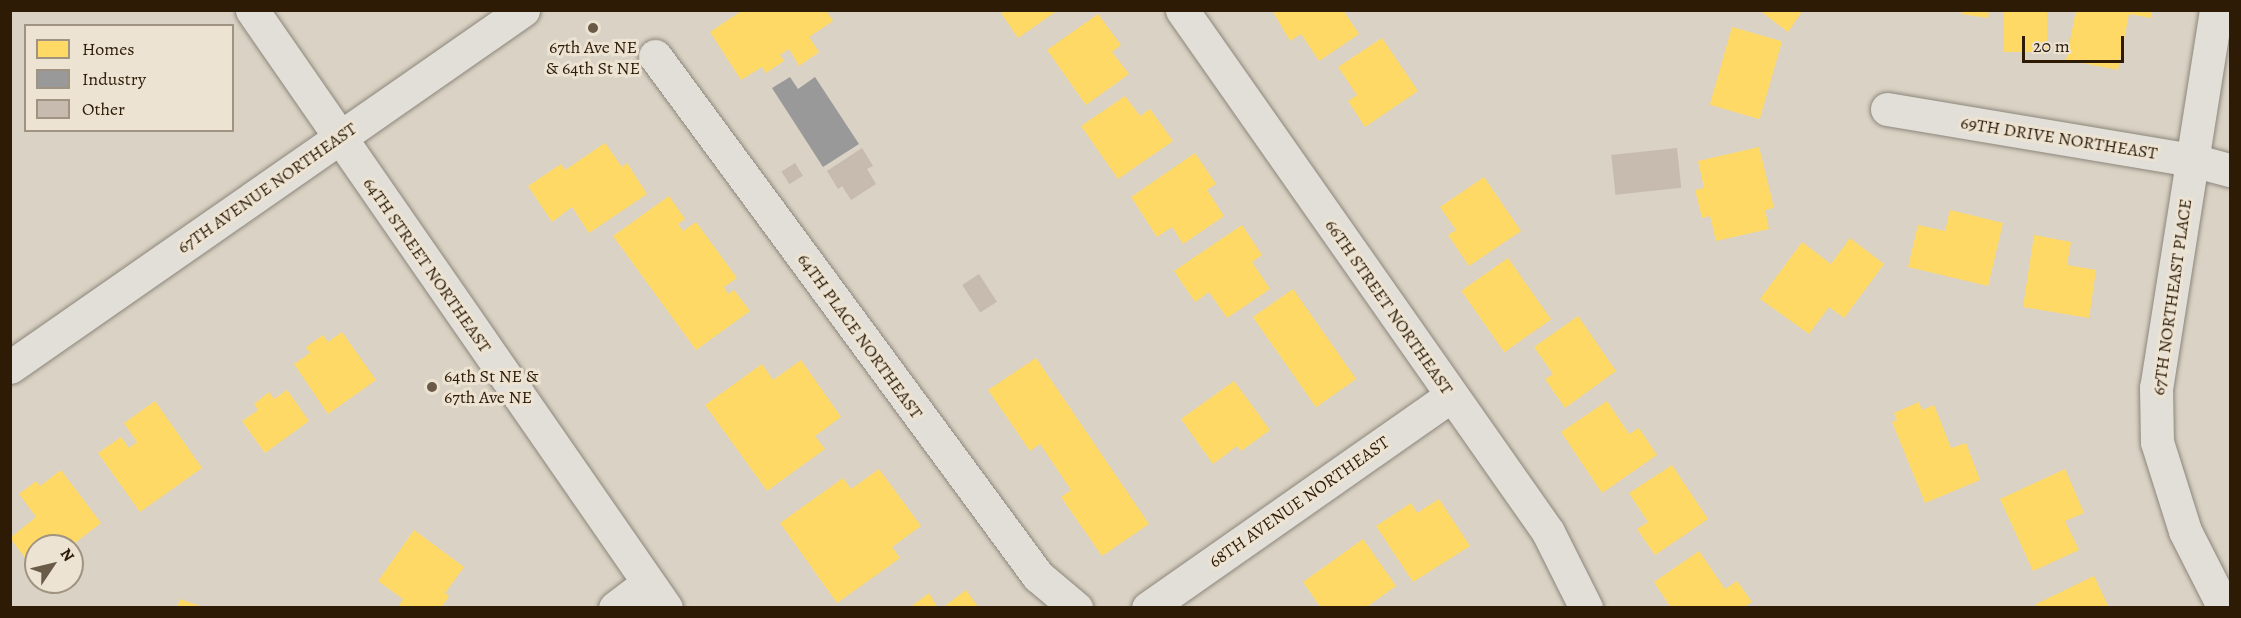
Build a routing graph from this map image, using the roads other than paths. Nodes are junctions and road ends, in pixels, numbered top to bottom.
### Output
1 (252, 10) edge
2 (523, 10) edge
3 (1182, 10) edge
4 (2216, 10) edge
5 (655, 56) dead end
6 (1887, 109) dead end
7 (338, 138) junction
8 (2192, 160) junction
9 (2230, 170) edge
10 (10, 367) edge
11 (1451, 396) junction
12 (657, 595) edge
13 (615, 608) edge
14 (1076, 608) edge
15 (1148, 608) edge
16 (1586, 608) edge
17 (2224, 608) edge

1 - 7 street, 64TH STREET NORTHEAST
2 - 7 street, 67TH AVENUE NORTHEAST
3 - 11 street, 66TH STREET NORTHEAST
4 - 8 street, 67TH NORTHEAST PLACE
5 - 14 street, 64TH PLACE NORTHEAST
6 - 8 street, 69TH DRIVE NORTHEAST
7 - 10 street, 67TH AVENUE NORTHEAST
7 - 12 street, 64TH STREET NORTHEAST
8 - 9 street, 69TH DRIVE NORTHEAST
8 - 17 street, 67TH NORTHEAST PLACE
11 - 15 street, 68TH AVENUE NORTHEAST
11 - 16 street, 66TH STREET NORTHEAST
12 - 13 street

